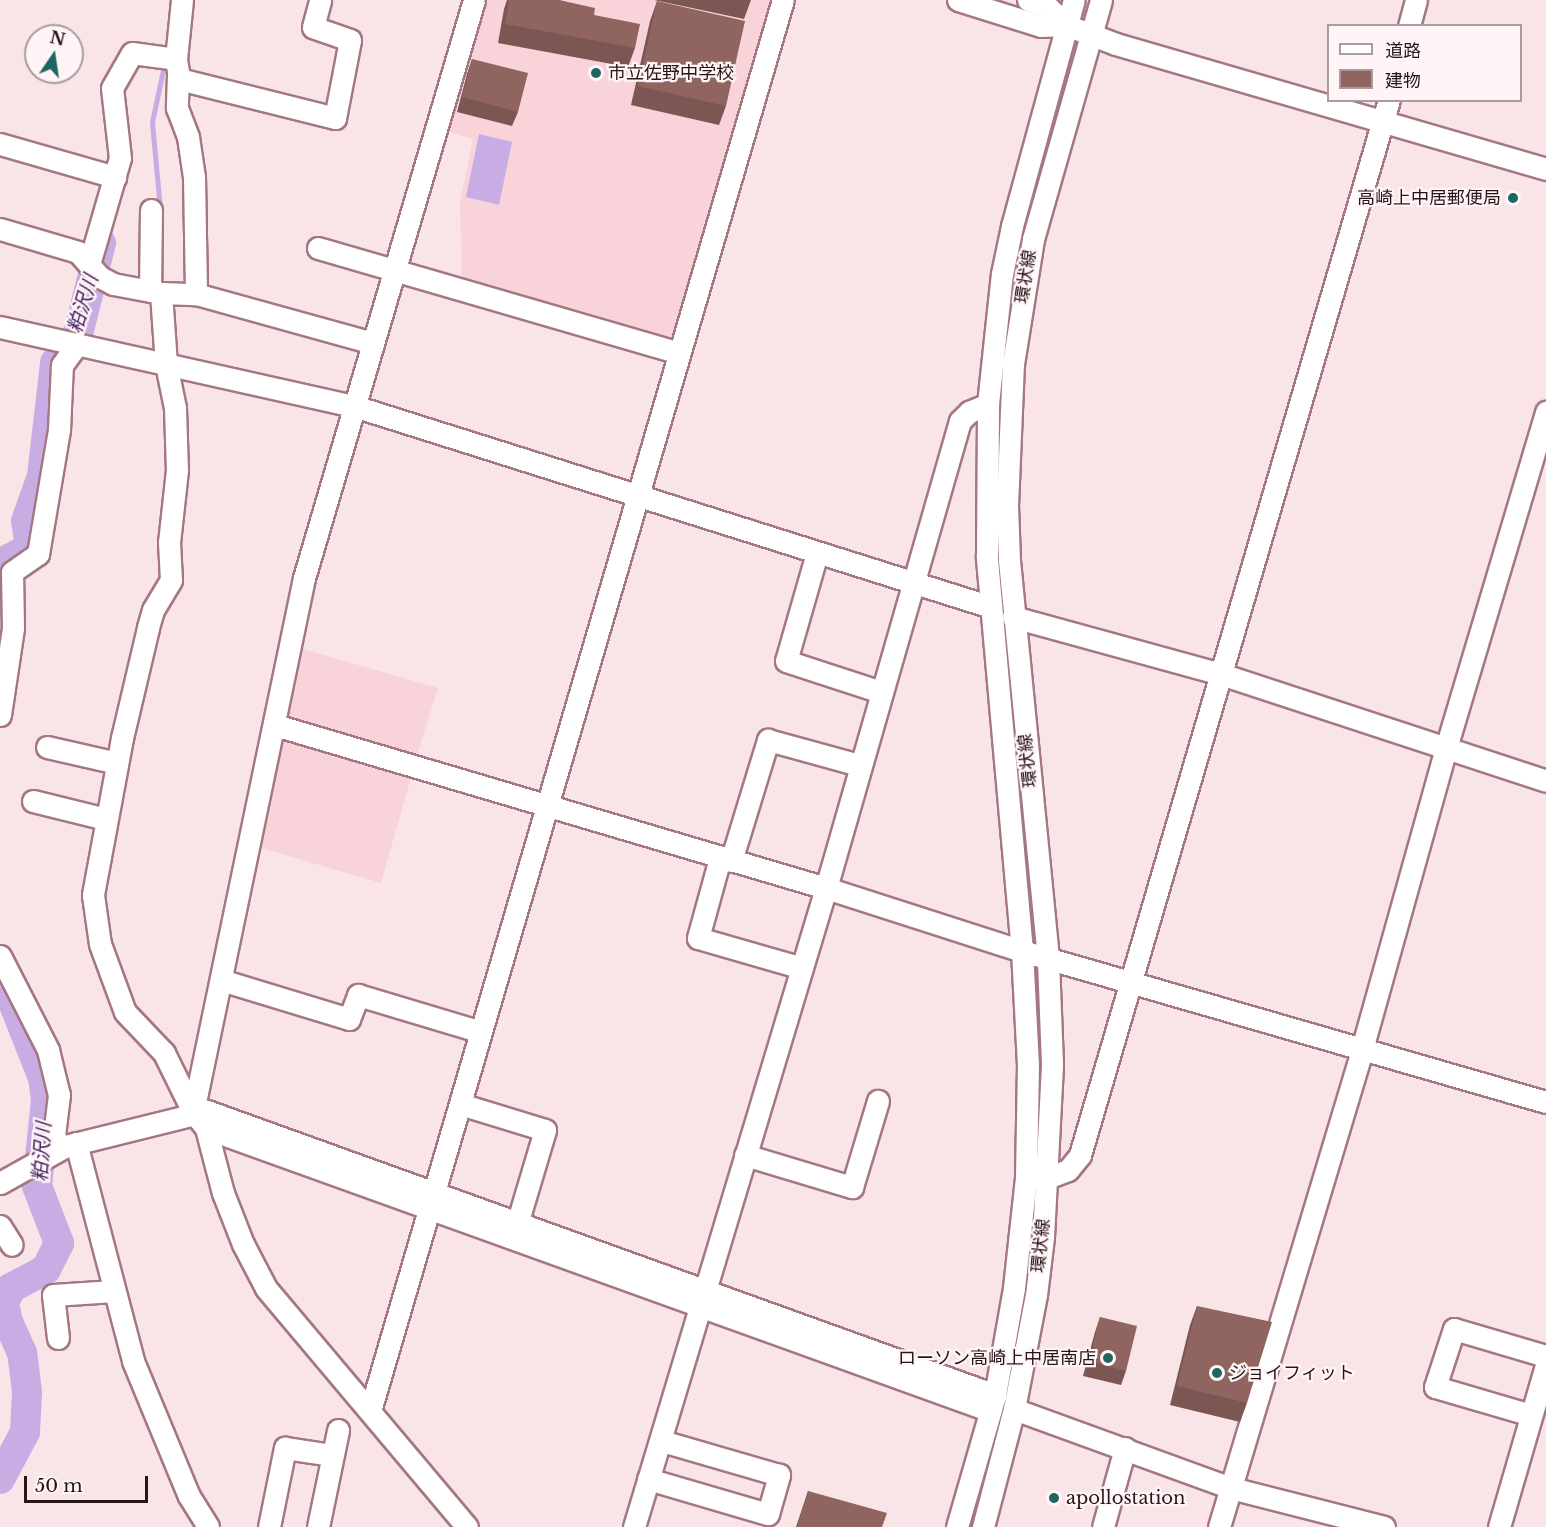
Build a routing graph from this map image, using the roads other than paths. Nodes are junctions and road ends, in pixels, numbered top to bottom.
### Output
1 (182, 0) edge
2 (320, 0) edge
3 (474, 0) edge
4 (783, 0) edge
5 (958, 0) edge
6 (1028, 0) edge
7 (1074, 0) edge
8 (1101, 0) edge
9 (1416, 0) edge
10 (1410, 24) edge
11 (1066, 25) junction
12 (1090, 34) junction
13 (177, 67) junction
14 (1388, 102) edge
15 (1383, 124) junction
16 (0, 144) edge
17 (1546, 169) edge
18 (115, 177) junction
19 (151, 210) dead end
20 (0, 229) edge
21 (318, 248) dead end
22 (396, 268) junction
23 (95, 269) junction
24 (156, 292) junction
25 (196, 294) junction
26 (0, 327) edge
27 (373, 342) junction
28 (77, 344) junction
29 (679, 353) junction
30 (166, 364) junction
31 (988, 404) junction
32 (354, 406) junction
33 (1546, 412) edge
34 (637, 496) junction
35 (817, 553) junction
36 (913, 582) junction
37 (6, 583) edge
38 (991, 606) junction
39 (1013, 617) junction
40 (1221, 674) junction
41 (881, 692) junction
42 (0, 715) edge
43 (274, 725) junction
44 (46, 747) dead end
45 (1446, 748) junction
46 (117, 764) junction
47 (859, 765) junction
48 (1546, 781) edge
49 (33, 801) dead end
50 (547, 808) junction
51 (106, 819) junction
52 (726, 859) junction
53 (826, 888) junction
54 (1022, 951) junction
55 (0, 956) edge
56 (1048, 958) junction
57 (802, 968) junction
58 (221, 980) junction
59 (1131, 982) junction
60 (481, 1032) junction
61 (1362, 1049) junction
62 (878, 1101) dead end
63 (1546, 1102) edge
64 (460, 1104) junction
65 (200, 1120) junction
66 (68, 1146) junction
67 (745, 1155) junction
68 (1047, 1178) junction
69 (0, 1183) edge
70 (429, 1201) junction
71 (517, 1224) junction
72 (0, 1226) edge
73 (12, 1245) dead end
74 (114, 1290) junction
75 (702, 1300) junction
76 (58, 1338) dead end
77 (1546, 1356) edge
78 (1546, 1365) edge
79 (993, 1403) junction
80 (1014, 1409) junction
81 (370, 1411) junction
82 (1531, 1415) junction
83 (338, 1430) dead end
84 (662, 1441) junction
85 (1125, 1448) junction
86 (332, 1455) junction
87 (648, 1479) junction
88 (1231, 1488) junction
89 (208, 1527) edge
90 (269, 1527) edge
91 (318, 1527) edge
92 (467, 1527) edge
93 (634, 1527) edge
94 (957, 1527) edge
95 (983, 1527) edge
96 (1103, 1527) edge
97 (1219, 1527) edge
98 (1384, 1527) edge
99 (1498, 1527) edge

1 - 13 street
2 - 13 street
3 - 22 street
4 - 29 street
5 - 11 street
6 - 11 street
7 - 11 street, 環状線
8 - 12 street, 環状線
9 - 10 street
11 - 12 street
11 - 31 street, 環状線
12 - 15 street
12 - 39 street, 環状線
13 - 18 street
13 - 25 street
14 - 15 street
15 - 17 street
15 - 40 street
16 - 18 street
18 - 23 street
19 - 24 street
20 - 23 street
21 - 22 street
22 - 27 street
22 - 29 street
23 - 24 street
24 - 25 street
24 - 30 street
25 - 27 street
26 - 28 street
27 - 32 street
28 - 30 street
28 - 37 street
29 - 34 street
30 - 32 street
30 - 46 street
31 - 36 street
31 - 38 street, 環状線
32 - 34 street
32 - 43 street
33 - 45 street
34 - 35 street
34 - 50 street
35 - 36 street
35 - 41 street
36 - 38 street
36 - 41 street
37 - 42 street
38 - 54 street, 環状線
39 - 40 street
39 - 56 street, 環状線
40 - 45 street
40 - 59 street
41 - 47 street
43 - 50 street
43 - 58 street
44 - 46 street
45 - 48 street
45 - 61 street
46 - 51 street
47 - 52 street
47 - 53 street
49 - 51 street
50 - 52 street
50 - 60 street
51 - 65 street
52 - 53 street
52 - 57 street
53 - 54 street
53 - 57 street
54 - 56 street
54 - 79 street, 環状線
55 - 66 street
56 - 59 street
56 - 68 street, 環状線
57 - 67 street
58 - 60 street
58 - 65 street
59 - 61 street
59 - 68 street
60 - 64 street
61 - 63 street
61 - 88 street
62 - 67 street
64 - 70 street
64 - 71 street
65 - 66 street
65 - 70 street
65 - 81 street
66 - 69 street
66 - 74 street
67 - 75 street
68 - 80 street, 環状線
70 - 71 street
70 - 75 street
70 - 81 street
71 - 75 street
72 - 73 street
74 - 76 street
74 - 89 street
75 - 79 street
75 - 84 street
77 - 82 street
78 - 82 street
79 - 94 street, 環状線
80 - 85 street
80 - 95 street, 環状線
81 - 92 street
82 - 99 street
83 - 86 street
84 - 87 street
84 - 87 street
85 - 88 street
85 - 96 street
86 - 90 street
86 - 91 street
87 - 93 street
88 - 97 street
88 - 98 street

